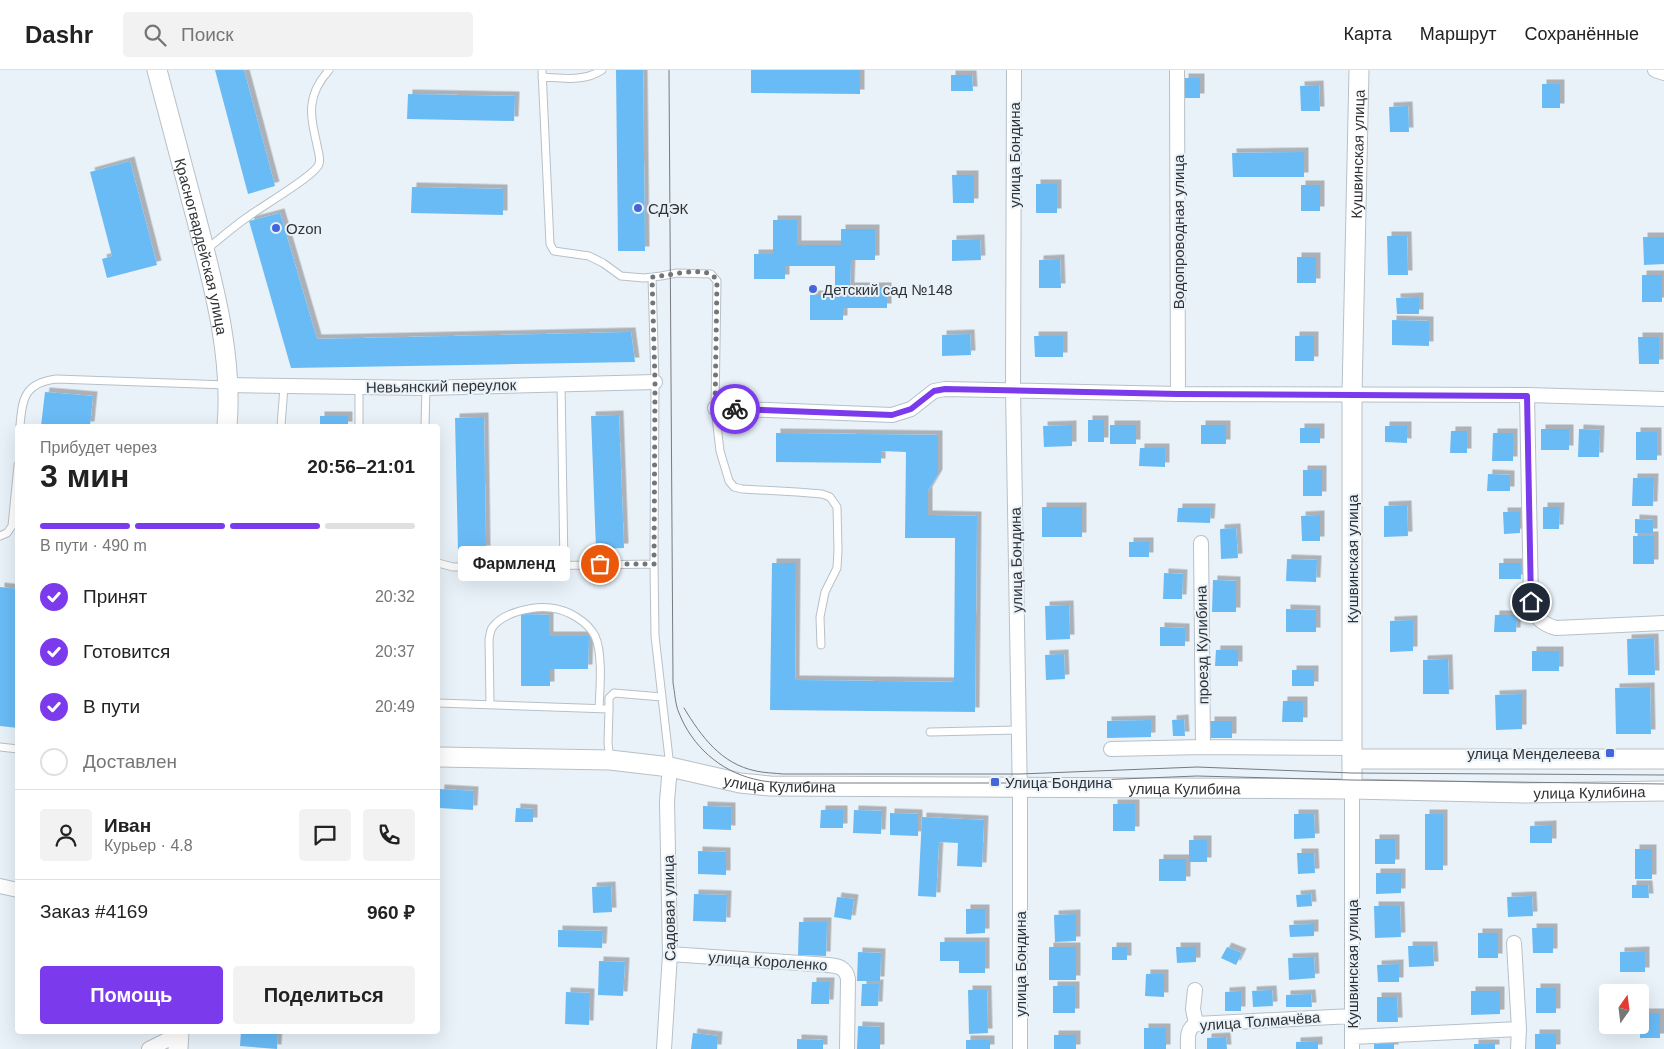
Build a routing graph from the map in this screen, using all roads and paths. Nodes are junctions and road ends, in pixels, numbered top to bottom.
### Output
1 (157, 70) edge
2 (328, 70) edge
3 (602, 70) edge
4 (1014, 70) edge
5 (1177, 70) edge
6 (1359, 70) edge
7 (1655, 70) edge
8 (542, 73) edge
9 (1664, 74) edge
10 (204, 251) junction
11 (652, 277) junction
12 (655, 382) junction
13 (561, 384) junction
14 (228, 385) junction
15 (284, 387) junction
16 (359, 388) junction
17 (426, 388) junction
18 (1013, 390) junction
19 (1178, 394) junction
20 (1352, 395) junction
21 (1527, 396) junction
22 (1664, 399) edge
23 (715, 408) junction
24 (20, 424) edge
25 (227, 424) edge
26 (281, 424) edge
27 (358, 424) edge
28 (425, 424) edge
29 (15, 496) edge
30 (0, 536) edge
31 (1201, 543) dead end
32 (440, 564) edge
33 (654, 564) junction
34 (564, 565) junction
35 (1664, 623) edge
36 (821, 645) dead end
37 (662, 697) junction
38 (440, 703) edge
39 (490, 704) junction
40 (599, 708) junction
41 (609, 709) junction
42 (1019, 730) junction
43 (930, 732) dead end
44 (0, 747) edge
45 (1203, 747) junction
46 (15, 749) edge
47 (1111, 749) dead end
48 (1352, 754) junction
49 (440, 757) edge
50 (1664, 759) edge
51 (610, 760) junction
52 (670, 767) junction
53 (1020, 787) junction
54 (1352, 789) junction
55 (1664, 791) edge
56 (0, 886) edge
57 (15, 889) edge
58 (1514, 943) dead end
59 (670, 954) junction
60 (1195, 990) dead end
61 (1352, 1016) junction
62 (1196, 1024) junction
63 (1519, 1029) junction
64 (176, 1036) edge
65 (1352, 1043) edge
66 (149, 1049) edge
67 (664, 1049) edge
68 (847, 1049) edge
69 (1020, 1049) edge
70 (1188, 1049) edge
71 (1518, 1049) edge

1 - 10 main road, Красногвардейская улица
2 - 10 lane
3 - 8 lane
4 - 18 street, улица Бондина
5 - 19 street, Водопроводная улица
6 - 20 main road, Кушвинская улица
7 - 9 street
8 - 11 lane
10 - 14 main road, Красногвардейская улица
11 - 12 lane
11 - 23 lane
12 - 13 street, Невьянский переулок
12 - 33 lane
13 - 17 street, Невьянский переулок
13 - 34 lane
14 - 15 street, Невьянский переулок
14 - 24 lane
14 - 25 main road, Красногвардейская улица
15 - 16 street, Невьянский переулок
15 - 26 lane
16 - 17 street, Невьянский переулок
16 - 27 lane
17 - 28 lane
18 - 19 street
18 - 23 street
18 - 42 street, улица Бондина
19 - 20 street
20 - 21 street
20 - 48 main road, Кушвинская улица
21 - 22 street
21 - 35 street
23 - 36 lane
29 - 30 lane
31 - 45 street, проезд Кулибина
32 - 34 lane
33 - 34 lane
33 - 37 lane
37 - 41 lane
37 - 52 lane
38 - 39 lane
39 - 40 lane
39 - 40 lane
40 - 41 lane
41 - 51 lane
42 - 43 lane
42 - 53 street, улица Бондина
44 - 46 lane
45 - 47 street
45 - 48 street
48 - 50 main road
48 - 54 main road, Кушвинская улица
49 - 51 main road, улица Кулибина
51 - 52 main road, улица Кулибина
52 - 53 main road, улица Кулибина
52 - 59 street, Садовая улица
53 - 54 main road, улица Кулибина
53 - 69 street, улица Бондина
54 - 55 main road, улица Кулибина
54 - 61 street, Кушвинская улица
56 - 57 street
58 - 63 street
59 - 67 street, Садовая улица
59 - 68 street, улица Короленко
60 - 62 street
61 - 62 street, улица Толмачёва
61 - 65 street, Кушвинская улица
62 - 70 street, улица Толмачёва
63 - 65 street
63 - 71 street
64 - 66 street

